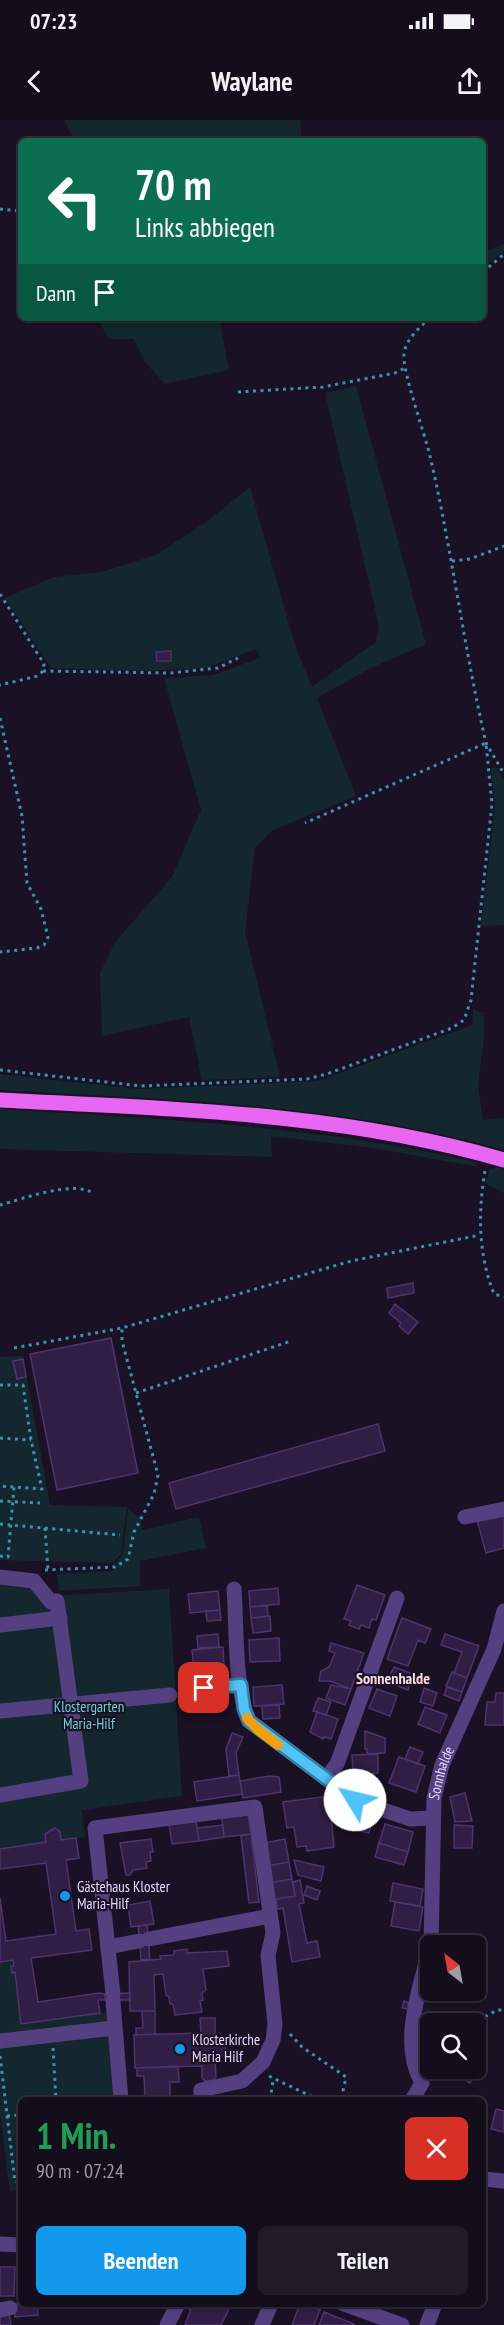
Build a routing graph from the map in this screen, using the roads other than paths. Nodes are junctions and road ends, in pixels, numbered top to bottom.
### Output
1 (0, 1100) edge
2 (504, 1160) edge
3 (504, 1509) edge
4 (465, 1517) dead end
5 (0, 1577) edge
6 (234, 1589) dead end
7 (397, 1598) dead end
8 (504, 1611) edge
9 (60, 1618) junction
10 (0, 1625) edge
11 (241, 1685) junction
12 (204, 1688) dead end
13 (170, 1695) dead end
14 (70, 1705) junction
15 (0, 1711) edge
16 (326, 1779) junction
17 (0, 1795) edge
18 (433, 1818) junction
19 (270, 1916) junction
20 (431, 1935) edge
21 (108, 1947) junction
22 (420, 1999) edge
23 (114, 2028) junction
24 (0, 2041) edge
25 (121, 2097) edge
26 (201, 2097) edge
27 (414, 2097) edge
28 (486, 2179) edge
29 (504, 2181) edge
30 (0, 2244) edge
31 (18, 2245) edge
32 (176, 2307) edge
33 (270, 2307) edge
34 (352, 2307) edge
35 (434, 2307) edge
36 (167, 2325) edge
37 (262, 2325) edge
38 (402, 2325) edge
39 (427, 2325) edge

1 - 2 main road
3 - 4 street
5 - 9 street
6 - 11 street
7 - 16 street
8 - 18 street, Sonnhalde
9 - 10 street
9 - 14 street
11 - 12 street
11 - 16 street
13 - 14 street
14 - 15 street
14 - 17 street
16 - 18 street
18 - 20 street, Sonnhalde
19 - 21 street
19 - 21 street
19 - 26 street
21 - 23 street
22 - 27 street, Sonnhalde
23 - 24 street
23 - 25 street
28 - 29 street
30 - 31 street
32 - 36 street
33 - 37 street
34 - 38 street
35 - 39 street

